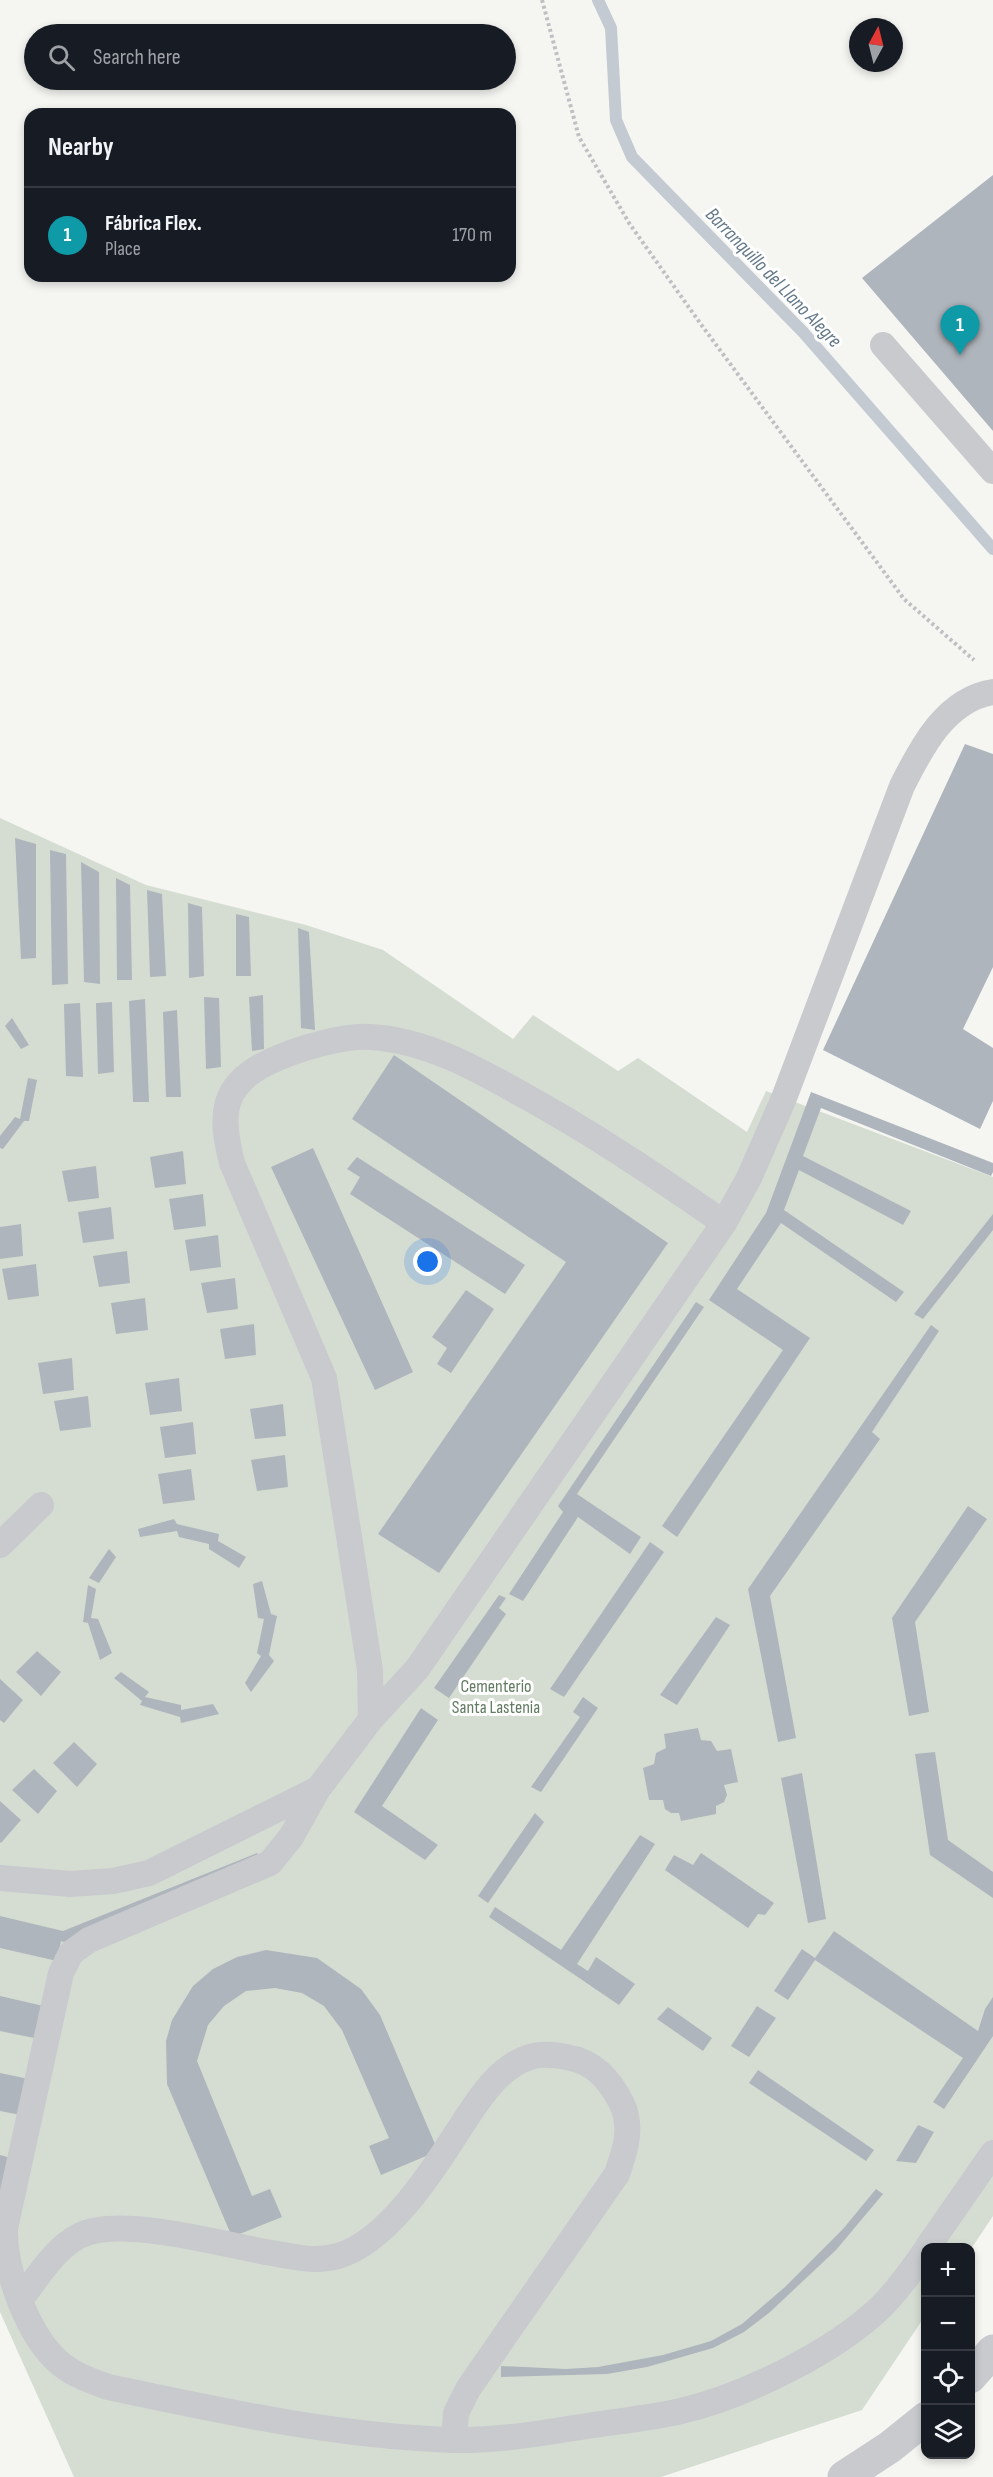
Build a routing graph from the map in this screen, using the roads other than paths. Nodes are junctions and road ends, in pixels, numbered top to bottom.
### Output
1 (883, 345) dead end
2 (993, 471) edge
3 (992, 692) edge
4 (724, 1223) junction
5 (41, 1505) dead end
6 (0, 1545) edge
7 (371, 1719) junction
8 (318, 1790) junction
9 (0, 1878) edge
10 (993, 2153) edge
11 (930, 2243) edge
12 (921, 2255) edge
13 (21, 2299) junction
14 (993, 2351) edge
15 (975, 2371) edge
16 (921, 2422) edge
17 (454, 2440) junction
18 (844, 2477) edge

1 - 2 lane
3 - 4 lane
4 - 7 lane
4 - 7 lane
5 - 6 lane
7 - 8 lane
8 - 9 lane
8 - 13 lane
10 - 11 lane
12 - 17 lane
13 - 17 lane
13 - 17 lane
14 - 15 street
16 - 18 street

